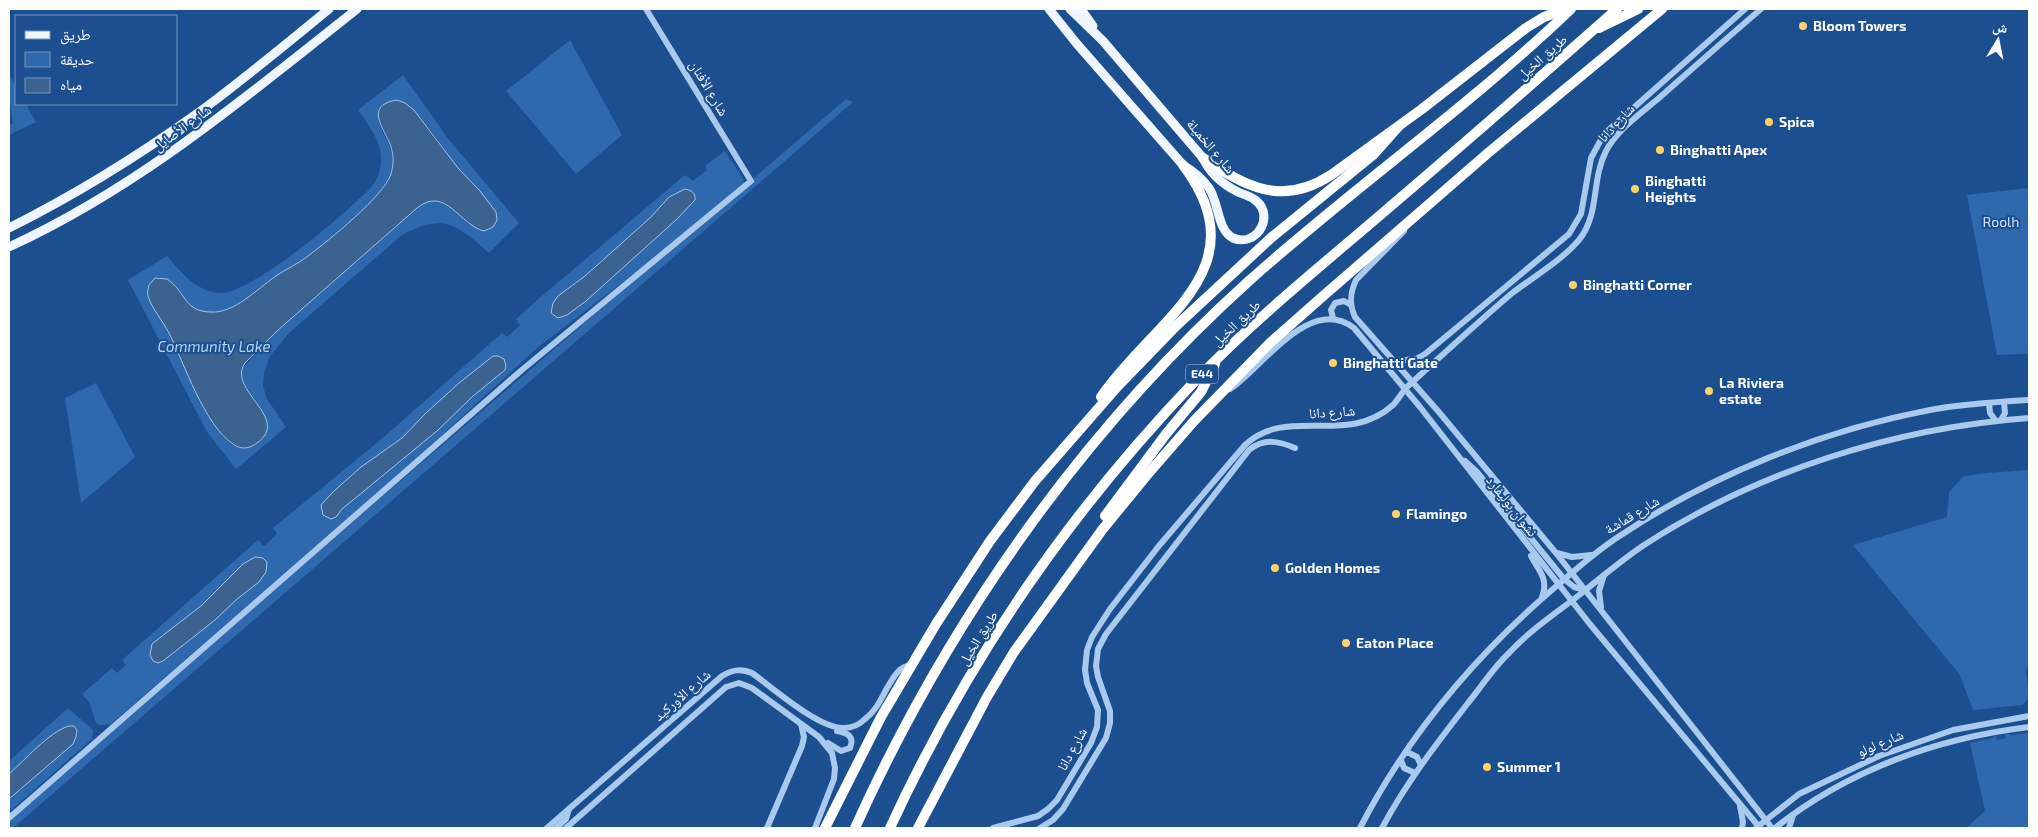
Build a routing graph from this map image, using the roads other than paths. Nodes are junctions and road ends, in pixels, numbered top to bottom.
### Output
1 (330, 9) edge
2 (357, 9) edge
3 (646, 9) edge
4 (1047, 9) edge
5 (1070, 9) edge
6 (1081, 9) edge
7 (1566, 9) edge
8 (1571, 9) edge
9 (1617, 9) edge
10 (1638, 9) edge
11 (1662, 9) edge
12 (1761, 9) edge
13 (1743, 11) edge
14 (1753, 12) edge
15 (1747, 21) junction
16 (1591, 32) junction
17 (1103, 41) junction
18 (1398, 127) junction
19 (1203, 158) junction
20 (1183, 165) junction
21 (1408, 223) junction
22 (9, 228) edge
23 (9, 247) edge
24 (1351, 305) junction
25 (1333, 318) junction
26 (1217, 359) junction
27 (1394, 361) junction
28 (1412, 382) junction
29 (1405, 389) junction
30 (1216, 398) junction
31 (2029, 400) edge
32 (2004, 402) junction
33 (1990, 403) junction
34 (1094, 413) junction
35 (2029, 418) edge
36 (1999, 420) junction
37 (1295, 448) dead end
38 (1459, 457) junction
39 (1530, 550) junction
40 (1556, 553) junction
41 (1595, 554) junction
42 (1572, 573) junction
43 (1604, 574) junction
44 (1564, 579) junction
45 (1558, 584) junction
46 (1057, 590) junction
47 (1585, 590) junction
48 (1539, 601) junction
49 (1571, 601) junction
50 (1603, 612) junction
51 (911, 665) junction
52 (2029, 716) edge
53 (814, 718) junction
54 (2002, 720) junction
55 (801, 724) junction
56 (2029, 727) edge
57 (2003, 730) junction
58 (819, 737) junction
59 (1403, 757) junction
60 (1421, 765) junction
61 (1415, 773) junction
62 (1738, 800) junction
63 (569, 809) junction
64 (1793, 815) junction
65 (925, 817) junction
66 (9, 818) edge
67 (1766, 820) junction
68 (547, 828) edge
69 (556, 828) edge
70 (566, 828) edge
71 (767, 828) edge
72 (815, 828) edge
73 (825, 828) edge
74 (855, 828) edge
75 (890, 828) edge
76 (918, 828) edge
77 (922, 828) edge
78 (993, 828) edge
79 (1040, 828) edge
80 (1360, 828) edge
81 (1382, 828) edge
82 (1742, 828) edge
83 (1758, 828) edge
84 (1774, 828) edge
85 (1788, 828) edge

1 - 22 main road, شارع الأصايل
2 - 23 main road, شارع الأصايل
3 - 66 street, شارع الأفنان
4 - 20 main road, شارع الخميلة
5 - 17 main road, شارع الخميلة
6 - 17 main road
7 - 18 highway
8 - 74 highway, طريق الخيل / E44
9 - 16 highway, طريق الخيل / E44
10 - 16 highway
11 - 21 highway
12 - 14 street, شارع دانا
13 - 15 street
13 - 27 street, شارع دانا
14 - 15 street, شارع دانا
15 - 28 street, شارع دانا
16 - 26 highway, طريق الخيل / E44
17 - 19 main road, شارع الخميلة
18 - 19 highway
18 - 34 highway
19 - 20 main road, شارع الخميلة
20 - 34 highway
21 - 24 street
21 - 30 highway
24 - 25 street
24 - 27 street, نشوان بوليفارد
25 - 29 street, نشوان بوليفارد
25 - 30 street
26 - 46 highway
26 - 75 highway, طريق الخيل / E44
27 - 28 street, نشوان بوليفارد
28 - 29 street, شارع دانا
28 - 40 street, نشوان بوليفارد
29 - 38 street, نشوان بوليفارد
29 - 78 street, شارع دانا
30 - 46 highway
31 - 32 street, شارع قماشة
32 - 33 street, شارع قماشة
32 - 36 street
33 - 36 street
33 - 41 street, شارع قماشة
34 - 51 highway
35 - 36 street
36 - 43 street
37 - 79 street, شارع دانا
38 - 39 street, نشوان بوليفارد
38 - 44 street
39 - 45 street, نشوان بوليفارد
39 - 48 street
40 - 41 street
40 - 42 street, نشوان بوليفارد
41 - 42 street, شارع قماشة
42 - 44 street, شارع قماشة
42 - 47 street, نشوان بوليفارد
43 - 47 street
43 - 50 street
44 - 45 street, شارع قماشة
44 - 47 street
45 - 48 street, شارع قماشة
45 - 49 street, نشوان بوليفارد
46 - 65 highway
47 - 49 street
47 - 50 street, نشوان بوليفارد
48 - 59 street, شارع قماشة
49 - 60 street
49 - 62 street, نشوان بوليفارد
50 - 67 street, نشوان بوليفارد
51 - 53 street, شارع الأوركيد
51 - 73 highway
52 - 54 street, شارع لولو
53 - 58 street
53 - 63 street, شارع الأوركيد
54 - 57 street
54 - 67 street, شارع لولو
55 - 58 street, شارع الأوركيد
55 - 70 street, شارع الأوركيد
55 - 71 street
56 - 57 street, شارع لولو
57 - 64 street, شارع لولو
58 - 72 street, شارع الأوركيد
59 - 60 street
59 - 61 street
59 - 80 street, شارع قماشة
60 - 61 street
61 - 81 street
62 - 82 street
62 - 83 street, نشوان بوليفارد
63 - 68 street, شارع الأوركيد
63 - 69 street
64 - 84 street, شارع لولو
64 - 85 street
65 - 76 highway
65 - 77 highway
67 - 83 street, شارع لولو
67 - 84 street, نشوان بوليفارد

